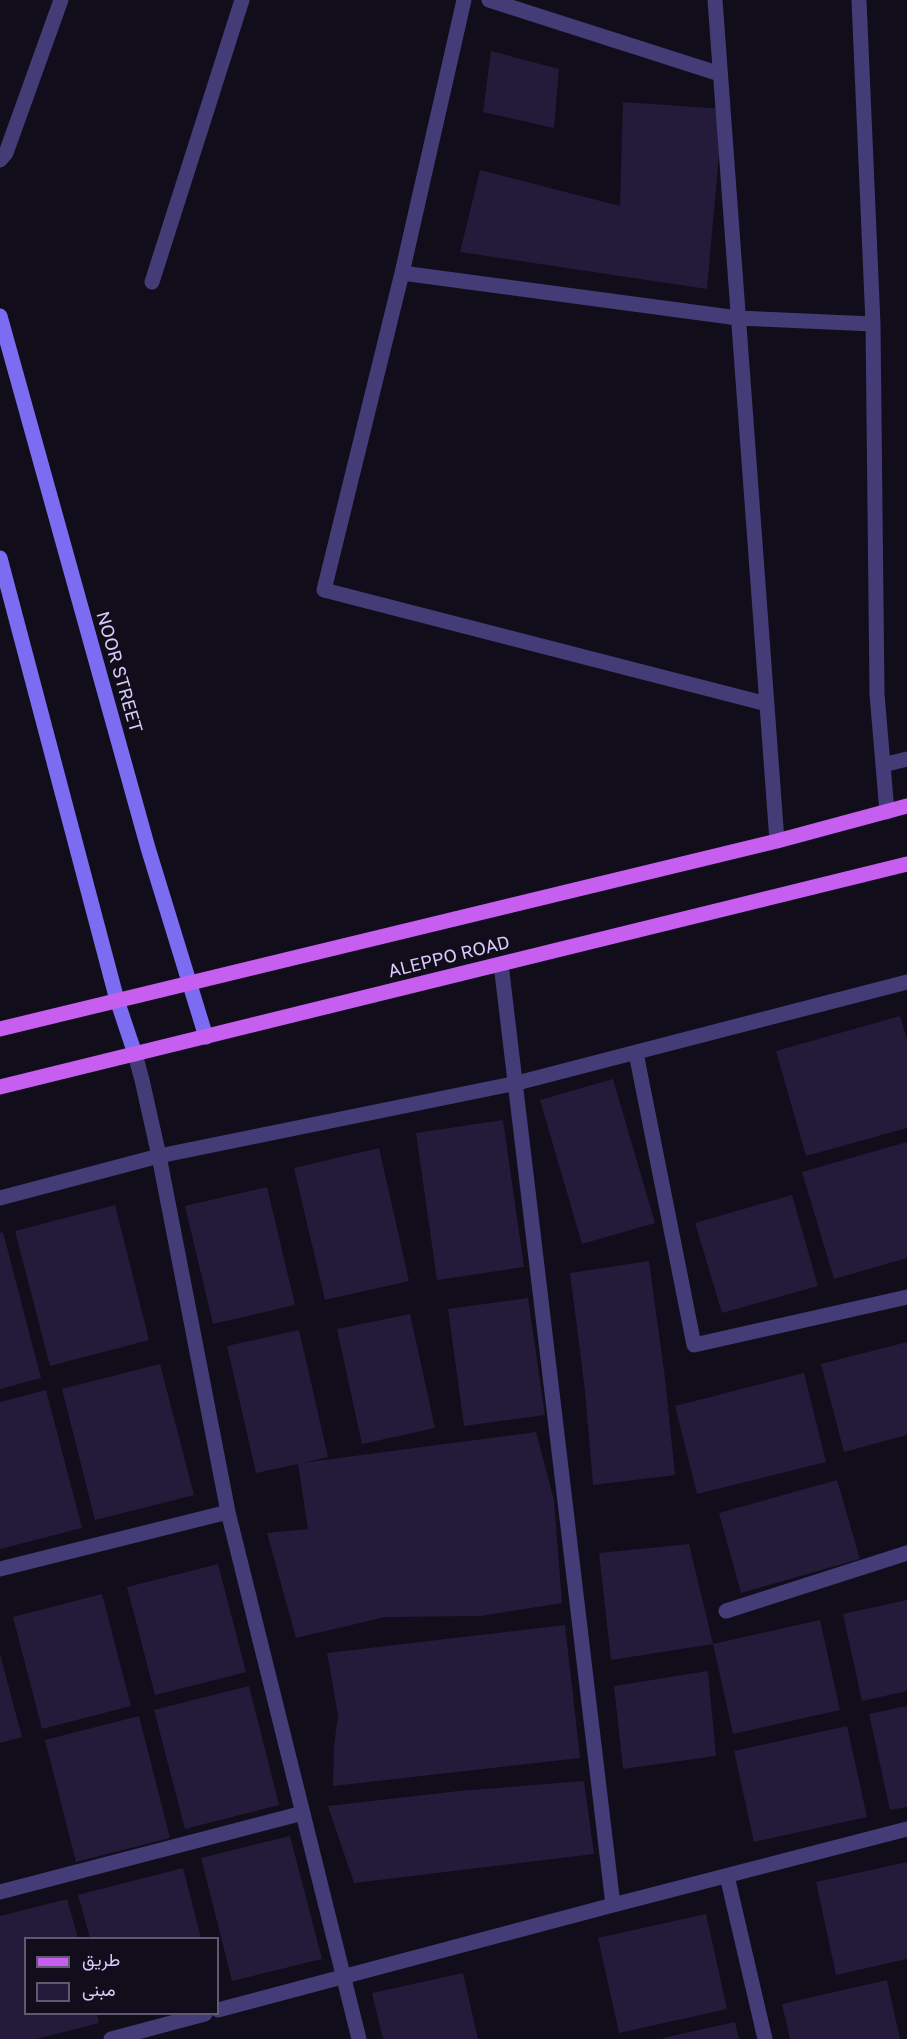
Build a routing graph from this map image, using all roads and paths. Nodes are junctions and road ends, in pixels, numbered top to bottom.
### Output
1 (61, 0) edge
2 (242, 0) edge
3 (464, 0) edge
4 (489, 0) edge
5 (715, 0) edge
6 (860, 0) edge
7 (720, 74) junction
8 (0, 160) edge
9 (402, 273) junction
10 (152, 282) dead end
11 (0, 315) edge
12 (738, 318) junction
13 (873, 324) junction
14 (0, 558) edge
15 (767, 704) junction
16 (907, 759) edge
17 (883, 765) junction
18 (907, 806) edge
19 (887, 812) junction
20 (777, 841) junction
21 (907, 864) edge
22 (501, 964) junction
23 (188, 982) junction
24 (907, 982) edge
25 (117, 1000) junction
26 (0, 1029) edge
27 (206, 1037) junction
28 (636, 1053) junction
29 (135, 1054) junction
30 (517, 1083) junction
31 (0, 1087) edge
32 (159, 1156) junction
33 (0, 1198) edge
34 (907, 1297) edge
35 (228, 1512) junction
36 (907, 1553) edge
37 (0, 1569) edge
38 (726, 1611) dead end
39 (303, 1813) junction
40 (907, 1829) edge
41 (727, 1876) junction
42 (0, 1892) edge
43 (613, 1905) junction
44 (344, 1976) junction
45 (219, 2010) edge
46 (198, 2015) edge
47 (111, 2039) edge
48 (359, 2039) edge
49 (765, 2039) edge

1 - 8 street
2 - 10 street
3 - 9 street
4 - 7 street
5 - 7 street
6 - 13 street
7 - 12 street
9 - 12 street
9 - 15 street
11 - 23 main road, NOOR STREET
12 - 13 street
12 - 15 street
13 - 17 street
14 - 25 main road
15 - 20 street
16 - 17 street
17 - 19 street
18 - 19 main road, ALEPPO ROAD
19 - 20 main road, ALEPPO ROAD
20 - 23 main road, ALEPPO ROAD
21 - 22 main road, ALEPPO ROAD
22 - 27 main road, ALEPPO ROAD
22 - 30 street
23 - 25 main road, ALEPPO ROAD
23 - 27 main road, NOOR STREET
24 - 28 street
25 - 26 main road, ALEPPO ROAD
25 - 29 main road
27 - 29 main road, ALEPPO ROAD
28 - 30 street
28 - 34 street
29 - 31 main road, ALEPPO ROAD
29 - 32 street
30 - 32 street
30 - 43 street
32 - 33 street
32 - 35 street
35 - 37 street
35 - 39 street
36 - 38 street
39 - 42 street
39 - 44 street
40 - 41 street
41 - 43 street
41 - 49 street
43 - 44 street
44 - 45 street
44 - 48 street
46 - 47 street

